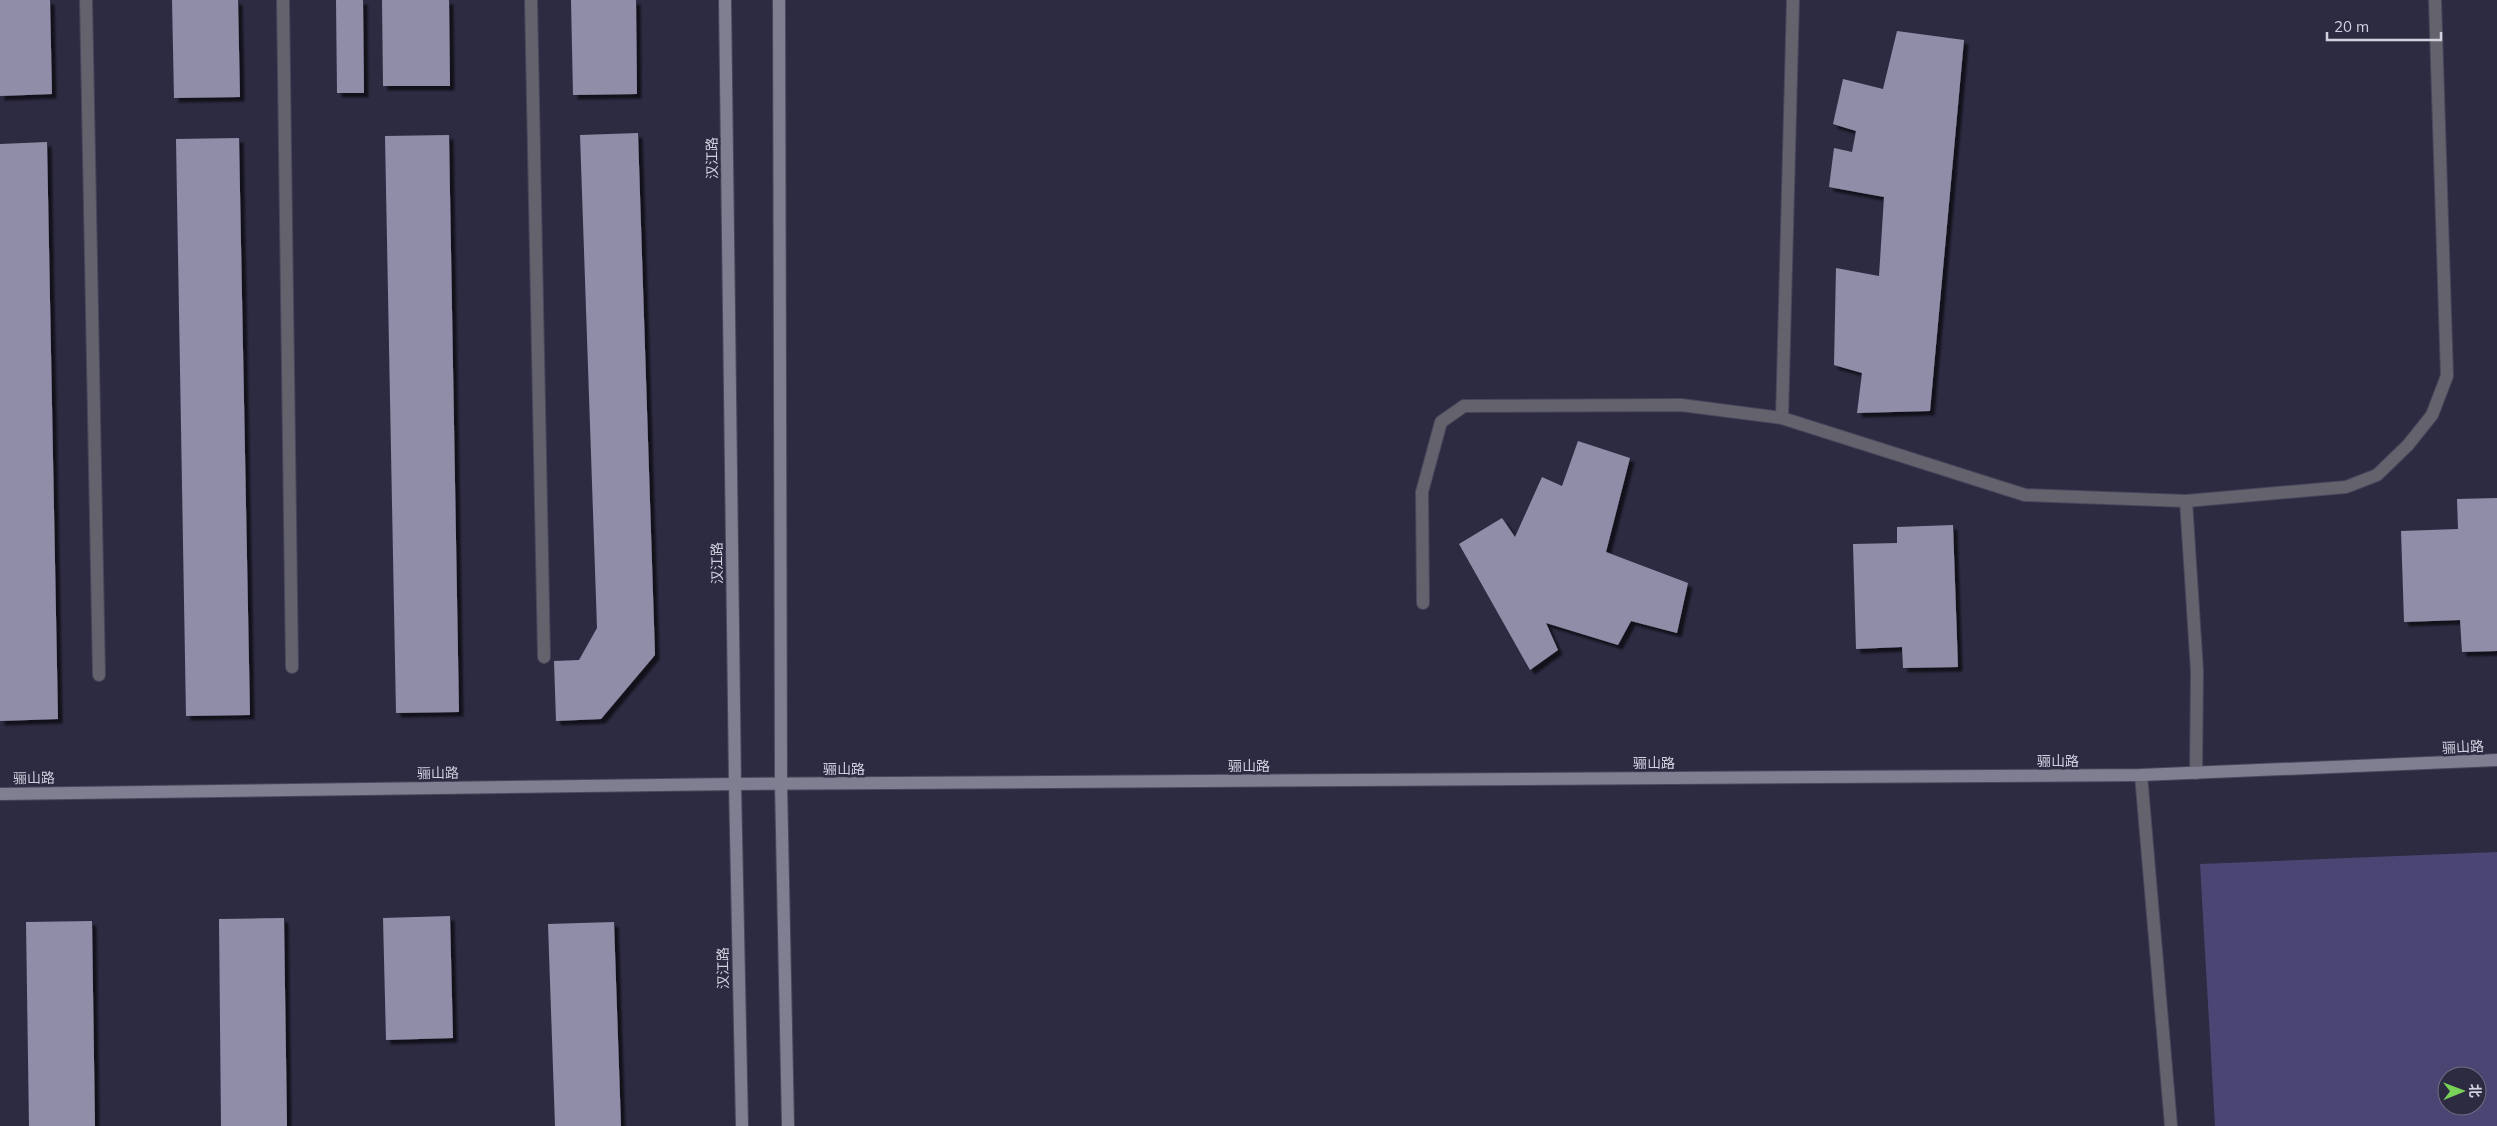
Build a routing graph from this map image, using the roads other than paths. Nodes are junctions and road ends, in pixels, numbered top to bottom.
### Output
1 (86, 0) edge
2 (283, 0) edge
3 (531, 0) edge
4 (725, 0) edge
5 (779, 0) edge
6 (1793, 0) edge
7 (2435, 0) edge
8 (1782, 418) junction
9 (2186, 501) junction
10 (1423, 602) dead end
11 (544, 657) dead end
12 (292, 667) dead end
13 (99, 675) dead end
14 (2497, 760) edge
15 (2196, 774) junction
16 (2141, 775) junction
17 (734, 784) junction
18 (781, 784) junction
19 (0, 794) edge
20 (742, 1126) edge
21 (788, 1126) edge
22 (2171, 1126) edge

1 - 13 street
2 - 12 street
3 - 11 street
4 - 17 street, 汉江路
5 - 18 street
6 - 8 street
7 - 9 street
8 - 9 street
8 - 10 street
9 - 15 street
14 - 15 street, 骊山路
15 - 16 street, 骊山路
16 - 18 street, 骊山路
16 - 22 street
17 - 18 street, 骊山路
17 - 19 street, 骊山路
17 - 20 street, 汉江路
18 - 21 street

